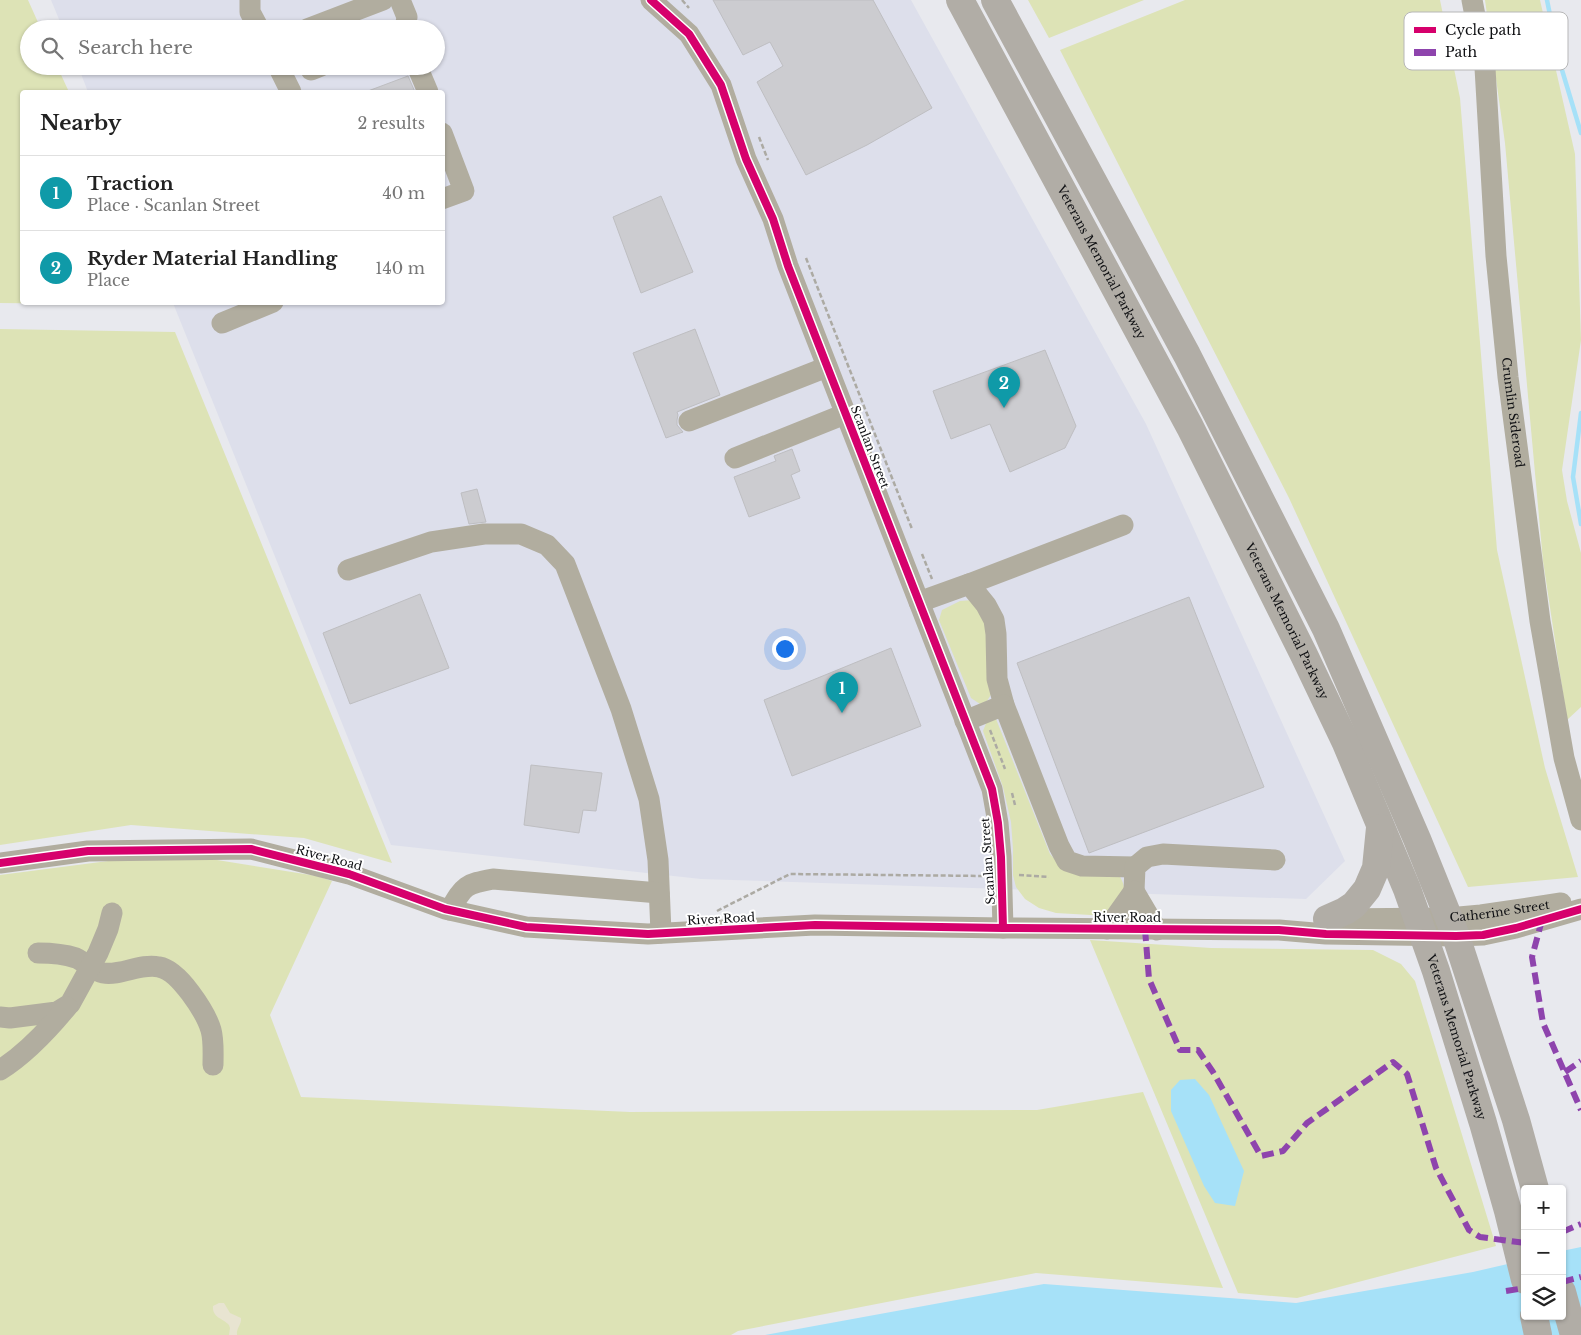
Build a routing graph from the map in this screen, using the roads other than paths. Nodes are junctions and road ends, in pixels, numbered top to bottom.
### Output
1 (250, 0) edge
2 (383, 0) edge
3 (400, 0) edge
4 (651, 0) edge
5 (960, 0) edge
6 (995, 0) edge
7 (254, 20) edge
8 (331, 20) edge
9 (406, 20) edge
10 (1485, 70) edge
11 (282, 75) edge
12 (421, 75) edge
13 (290, 90) edge
14 (427, 90) edge
15 (445, 142) edge
16 (445, 198) edge
17 (266, 305) edge
18 (222, 323) dead end
19 (827, 367) junction
20 (846, 414) junction
21 (689, 421) dead end
22 (735, 458) dead end
23 (1123, 524) dead end
24 (348, 570) dead end
25 (969, 584) junction
26 (919, 602) junction
27 (1004, 705) junction
28 (965, 721) junction
29 (1581, 820) edge
30 (1380, 824) junction
31 (1275, 860) dead end
32 (0, 863) edge
33 (1135, 867) junction
34 (1134, 891) junction
35 (658, 893) junction
36 (1581, 901) edge
37 (1581, 909) edge
38 (450, 910) junction
39 (112, 913) dead end
40 (1327, 919) junction
41 (1421, 927) junction
42 (1452, 927) junction
43 (1002, 928) junction
44 (1108, 929) junction
45 (1157, 930) junction
46 (1279, 930) junction
47 (660, 933) junction
48 (38, 953) dead end
49 (90, 967) junction
50 (70, 1004) junction
51 (0, 1017) edge
52 (214, 1065) dead end
53 (0, 1070) edge
54 (1533, 1185) edge
55 (1524, 1275) edge
56 (1566, 1306) edge
57 (1535, 1320) edge
58 (1538, 1335) edge
59 (1574, 1335) edge

1 - 7 street
2 - 8 street
3 - 9 street
4 - 19 street, Scanlan Street
5 - 30 highway, Veterans Memorial Parkway
6 - 42 highway
10 - 29 street, Crumlin Sideroad
11 - 13 street
12 - 14 street
15 - 16 street
17 - 18 street
19 - 20 street, Scanlan Street
19 - 21 street
20 - 22 street
20 - 26 street, Scanlan Street
23 - 25 street
24 - 35 street
25 - 26 street
25 - 27 street
26 - 28 street, Scanlan Street
27 - 28 street
27 - 33 street
28 - 43 street, Scanlan Street
30 - 40 highway
30 - 41 highway, Veterans Memorial Parkway
31 - 33 street
32 - 38 street, River Road
33 - 34 street
34 - 44 street
34 - 45 street
35 - 38 street
35 - 47 street
36 - 42 street, Catherine Street
37 - 42 street, Catherine Street
38 - 47 street, River Road
39 - 49 street
40 - 41 street, River Road
40 - 46 street, River Road
41 - 42 street, River Road
41 - 46 street, River Road
41 - 55 highway, Veterans Memorial Parkway
42 - 54 highway
43 - 44 street, River Road
43 - 47 street, River Road
44 - 45 street, River Road
45 - 46 street, River Road
48 - 49 street
49 - 50 street
49 - 52 street
50 - 51 street
50 - 53 street
56 - 59 highway
57 - 58 highway

